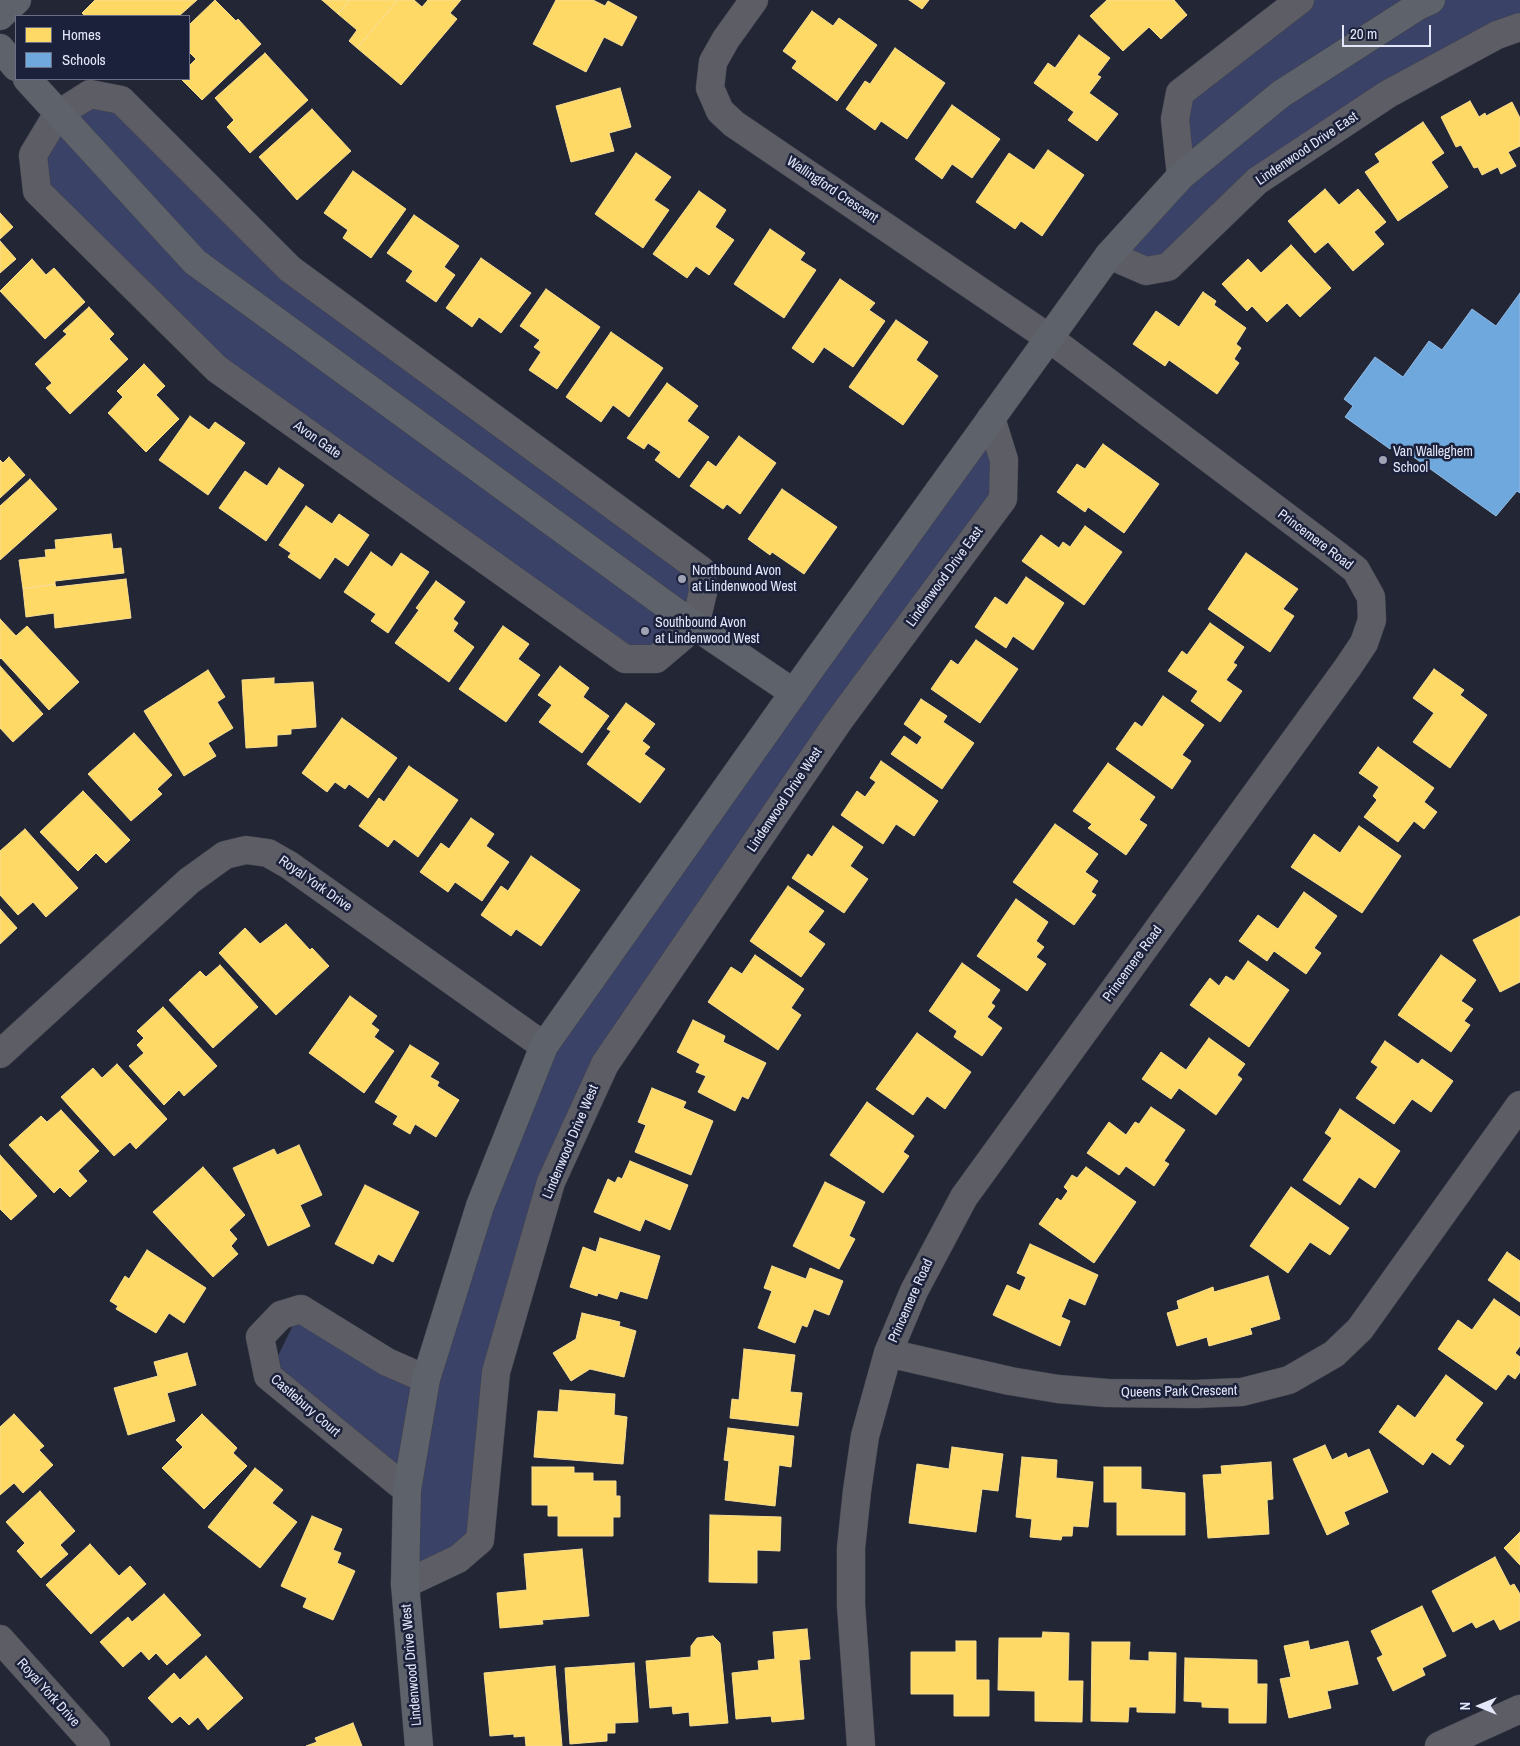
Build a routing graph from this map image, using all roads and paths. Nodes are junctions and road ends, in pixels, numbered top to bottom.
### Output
1 (17, 0) edge
2 (754, 0) edge
3 (1300, 0) edge
4 (1431, 0) edge
5 (0, 16) edge
6 (1520, 27) edge
7 (0, 48) edge
8 (15, 66) edge
9 (28, 80) edge
10 (58, 115) junction
11 (1181, 176) junction
12 (1109, 255) junction
13 (1049, 338) junction
14 (991, 418) junction
15 (695, 626) junction
16 (794, 693) junction
17 (838, 722) joint
18 (544, 1046) junction
19 (0, 1054) edge
20 (1520, 1105) edge
21 (888, 1353) junction
22 (426, 1379) junction
23 (407, 1490) junction
24 (405, 1584) junction
25 (0, 1639) edge
26 (1520, 1709) edge
27 (96, 1746) edge
28 (419, 1746) edge
29 (861, 1746) edge
30 (1439, 1746) edge

1 - 5 street
2 - 13 street, Wallingford Crescent
3 - 11 street
4 - 11 street
6 - 12 street, Lindenwood Drive East
7 - 8 street
9 - 10 street
10 - 15 street
10 - 15 street, Avon Gate
10 - 15 street, Avon Gate
11 - 12 street
12 - 13 street
13 - 14 street
13 - 21 street, Princemere Road
14 - 16 street
14 - 17 street, Lindenwood Drive East
15 - 16 street
16 - 18 street, Lindenwood Drive West
17 - 24 street, Lindenwood Drive West
18 - 19 street, Royal York Drive
18 - 22 street, Lindenwood Drive West
20 - 21 street, Queens Park Crescent
21 - 29 street, Princemere Road
22 - 23 street, Lindenwood Drive West
22 - 23 street, Castlebury Court
23 - 24 street, Lindenwood Drive West
24 - 28 street, Lindenwood Drive West
25 - 27 street, Royal York Drive
26 - 30 street

